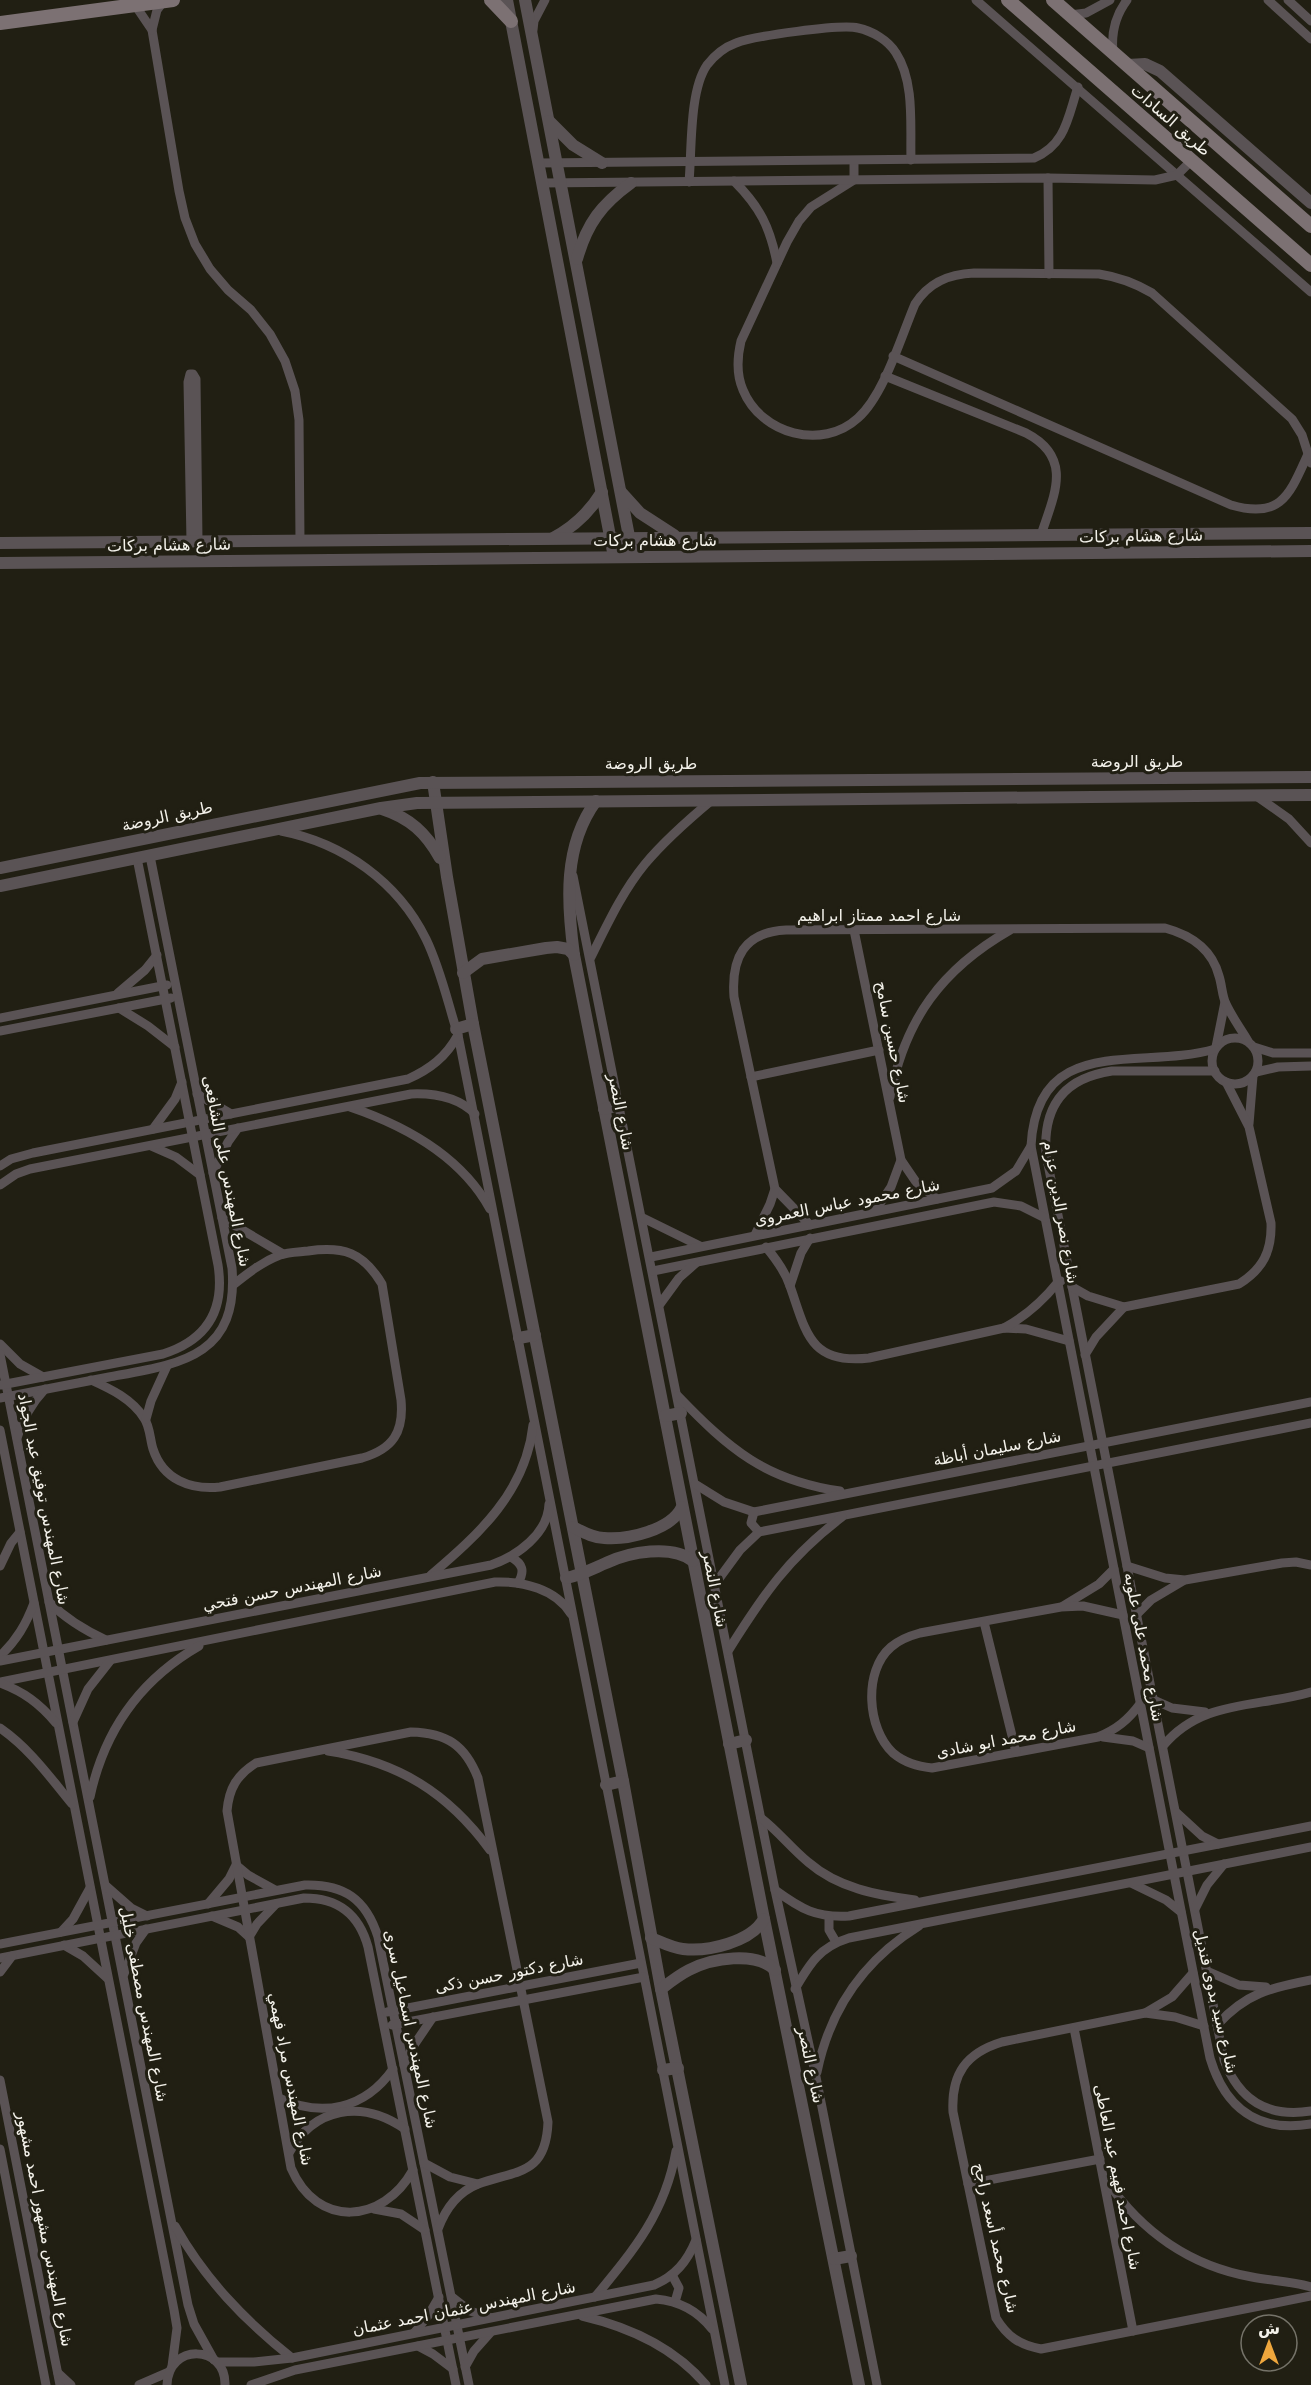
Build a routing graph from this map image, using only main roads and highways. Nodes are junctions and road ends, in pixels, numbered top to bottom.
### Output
1 (491, 0) edge
2 (1008, 0) edge
3 (168, 1) edge
4 (1061, 5) edge
5 (511, 21) road end
6 (0, 23) edge
7 (1311, 226) edge
8 (1311, 265) edge

1 - 5 main road
2 - 8 main road, طريق السادات
3 - 6 main road
4 - 7 main road, طريق السادات

